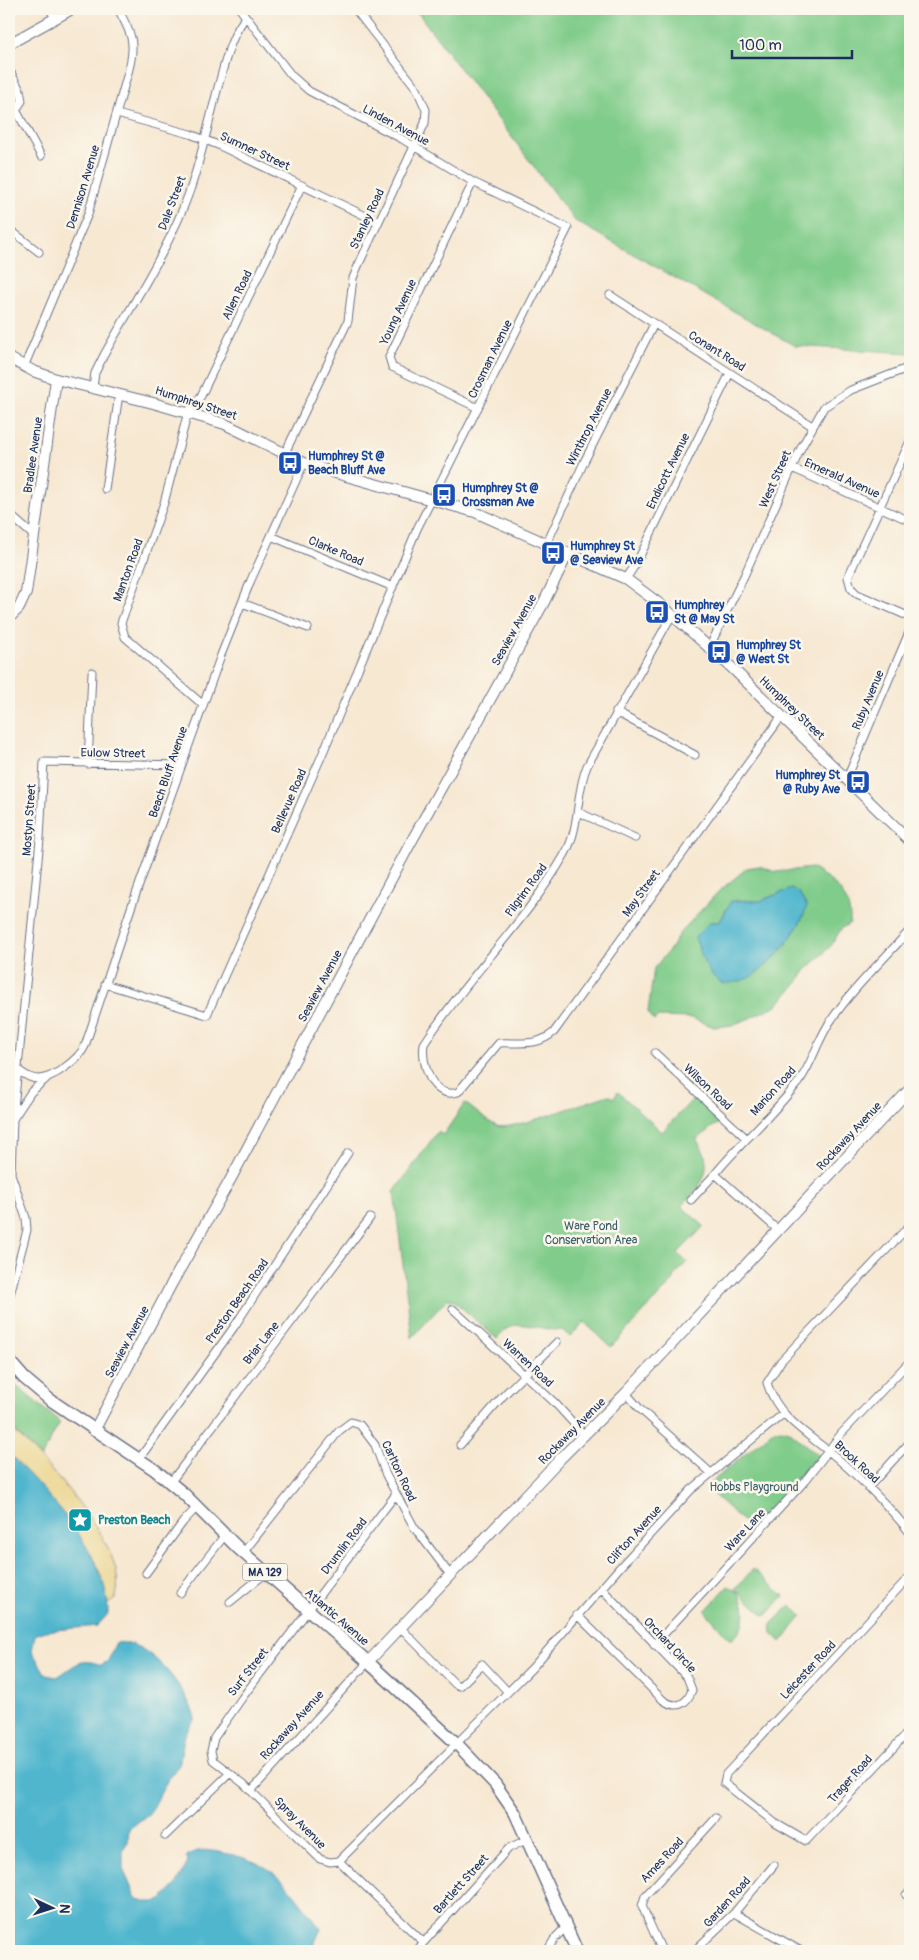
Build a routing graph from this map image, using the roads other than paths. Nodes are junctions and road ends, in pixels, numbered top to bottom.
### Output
1 (72, 9) edge
2 (118, 9) edge
3 (240, 9) edge
4 (355, 9) edge
5 (52, 13) edge
6 (246, 17) junction
7 (9, 44) edge
8 (9, 69) edge
9 (16, 110) junction
10 (117, 114) junction
11 (9, 116) edge
12 (203, 140) junction
13 (414, 147) junction
14 (40, 156) dead end
15 (474, 182) junction
16 (302, 185) junction
17 (378, 222) junction
18 (568, 228) joint
19 (9, 229) edge
20 (39, 252) dead end
21 (610, 295) dead end
22 (654, 324) junction
23 (9, 358) edge
24 (24, 366) junction
25 (910, 367) edge
26 (730, 372) junction
27 (56, 379) junction
28 (93, 387) junction
29 (119, 394) junction
30 (478, 408) junction
31 (188, 412) junction
32 (812, 426) junction
33 (910, 440) edge
34 (285, 453) junction
35 (304, 463) junction
36 (792, 468) junction
37 (105, 489) dead end
38 (432, 499) junction
39 (881, 507) junction
40 (9, 514) edge
41 (910, 521) edge
42 (34, 536) junction
43 (271, 536) junction
44 (546, 543) junction
45 (568, 553) junction
46 (626, 578) junction
47 (393, 587) junction
48 (242, 603) junction
49 (672, 615) junction
50 (910, 617) edge
51 (9, 618) edge
52 (308, 628) dead end
53 (910, 630) edge
54 (709, 648) junction
55 (92, 672) dead end
56 (202, 704) junction
57 (616, 712) junction
58 (782, 716) junction
59 (695, 755) dead end
60 (44, 762) joint
61 (88, 764) junction
62 (182, 765) junction
63 (847, 778) junction
64 (578, 812) junction
65 (908, 834) edge
66 (635, 838) dead end
67 (910, 930) edge
68 (106, 984) junction
69 (496, 1045) joint
70 (655, 1052) dead end
71 (17, 1069) junction
72 (47, 1078) junction
73 (910, 1089) edge
74 (13, 1119) junction
75 (746, 1138) junction
76 (348, 1153) dead end
77 (715, 1174) junction
78 (691, 1200) dead end
79 (370, 1218) dead end
80 (910, 1225) edge
81 (778, 1230) junction
82 (9, 1298) edge
83 (453, 1309) dead end
84 (557, 1342) dead end
85 (9, 1361) edge
86 (910, 1361) edge
87 (524, 1375) junction
88 (626, 1394) junction
89 (783, 1414) junction
90 (94, 1431) junction
91 (585, 1436) junction
92 (910, 1442) edge
93 (460, 1445) dead end
94 (828, 1451) junction
95 (139, 1459) junction
96 (711, 1473) junction
97 (170, 1483) junction
98 (868, 1488) junction
99 (396, 1494) junction
100 (197, 1507) junction
101 (910, 1533) edge
102 (225, 1535) junction
103 (243, 1553) junction
104 (146, 1573) dead end
105 (266, 1573) junction
106 (451, 1576) junction
107 (910, 1576) edge
108 (601, 1588) junction
109 (180, 1593) dead end
110 (230, 1602) dead end
111 (309, 1612) junction
112 (578, 1615) junction
113 (400, 1627) junction
114 (654, 1644) junction
115 (368, 1662) junction
116 (508, 1692) junction
117 (910, 1730) edge
118 (456, 1743) junction
119 (212, 1749) joint
120 (230, 1773) junction
121 (251, 1791) junction
122 (716, 1818) dead end
123 (165, 1836) dead end
124 (528, 1839) junction
125 (804, 1841) joint
126 (339, 1861) junction
127 (774, 1865) dead end
128 (734, 1913) junction
129 (566, 1927) junction
130 (423, 1942) junction
131 (416, 1951) edge
132 (547, 1951) edge
133 (577, 1951) edge
134 (662, 1951) edge
135 (694, 1951) edge
136 (801, 1951) edge

1 - 5 street
2 - 10 street, Dennison Avenue
3 - 6 street, Linden Avenue
4 - 13 street, Stanley Road
5 - 7 street
6 - 12 street, Dale Street
6 - 13 street, Linden Avenue
8 - 9 street
9 - 11 street
9 - 14 street
10 - 12 street, Sumner Street
10 - 24 street, Dennison Avenue
12 - 16 street, Sumner Street
12 - 28 street, Dale Street
13 - 15 street, Linden Avenue
13 - 17 street, Stanley Road
15 - 18 street, Linden Avenue
15 - 30 street, Young Avenue
16 - 17 street, Sumner Street
16 - 31 street, Allen Road
17 - 34 street, Stanley Road
18 - 30 street, Crosman Avenue
19 - 20 street
21 - 22 street, Conant Road
22 - 26 street, Conant Road
22 - 44 street, Winthrop Avenue
23 - 24 street, Humphrey Street
24 - 27 street, Humphrey Street
25 - 32 street, West Street
26 - 32 street, Conant Road
26 - 46 street, Endicott Avenue
27 - 28 street, Humphrey Street
27 - 42 street, Bradlee Avenue
28 - 29 street, Humphrey Street
29 - 31 street, Humphrey Street
29 - 37 street
30 - 38 street, Crosman Avenue
31 - 34 street, Humphrey Street
31 - 56 street, Manton Road
32 - 36 street, West Street
33 - 39 street
34 - 35 street, Humphrey Street
35 - 38 street, Humphrey Street
35 - 43 street, Beach Bluff Avenue
36 - 39 street, Emerald Avenue
36 - 54 street, West Street
38 - 44 street, Humphrey Street
38 - 47 street, Bellevue Road
39 - 41 street, Emerald Avenue
39 - 50 street
40 - 42 street
42 - 51 street, Bradlee Avenue
43 - 47 street, Clarke Road
43 - 48 street, Beach Bluff Avenue
44 - 45 street, Humphrey Street
45 - 46 street, Humphrey Street
45 - 90 street, Seaview Avenue
46 - 49 street, Humphrey Street
47 - 68 street, Bellevue Road
48 - 52 street
48 - 56 street, Beach Bluff Avenue
49 - 54 street, Humphrey Street
49 - 57 street, Pilgrim Road
53 - 63 street, Ruby Avenue
54 - 58 street, Humphrey Street
55 - 61 street
56 - 62 street, Beach Bluff Avenue
57 - 59 street
57 - 64 street, Pilgrim Road
58 - 63 street, Humphrey Street
58 - 69 street, May Street
60 - 61 street, Eulow Street
60 - 71 street, Mostyn Street
61 - 62 street, Eulow Street
62 - 68 street, Beach Bluff Avenue
63 - 65 street, Humphrey Street
64 - 66 street
64 - 69 street, Pilgrim Road
67 - 75 street, Marion Road
68 - 72 street, Beach Bluff Avenue
70 - 75 street, Wilson Road
71 - 72 street
71 - 74 street, Mostyn Street
72 - 74 street, Beach Bluff Avenue
73 - 81 street, Rockaway Avenue
74 - 82 street
75 - 77 street, Marion Road
76 - 95 street, Preston Beach Road
77 - 78 street, Marion Road
77 - 81 street
79 - 97 street, Briar Lane
80 - 89 street
81 - 88 street, Rockaway Avenue
83 - 87 street, Warren Road
84 - 87 street
85 - 90 main road, Atlantic Avenue / MA 129
86 - 94 street, Ware Lane
87 - 91 street, Warren Road
87 - 93 street
88 - 91 street, Rockaway Avenue
88 - 96 street
89 - 94 street, Brook Road
89 - 96 street, Clifton Avenue
90 - 95 main road, Atlantic Avenue / MA 129
91 - 106 street, Rockaway Avenue
92 - 98 street
94 - 98 street, Brook Road
94 - 114 street, Ware Lane
95 - 97 main road, Atlantic Avenue / MA 129
96 - 108 street, Clifton Avenue
97 - 100 main road, Atlantic Avenue / MA 129
98 - 101 street, Brook Road
99 - 103 street, Carlton Road
99 - 106 street, Carlton Road
99 - 111 street, Drumlin Road
100 - 102 main road, Atlantic Avenue / MA 129
100 - 104 street
102 - 103 main road, Atlantic Avenue / MA 129
102 - 109 street
103 - 105 main road, Atlantic Avenue / MA 129
105 - 110 street
105 - 111 main road, Atlantic Avenue / MA 129
106 - 113 street, Rockaway Avenue
107 - 125 street, Leicester Road
108 - 112 street, Clifton Avenue
108 - 114 street, Orchard Circle
111 - 115 main road, Atlantic Avenue / MA 129
111 - 119 street, Surf Street
112 - 114 street, Orchard Circle
112 - 116 street, Clifton Avenue
113 - 115 street, Rockaway Avenue
113 - 116 street
115 - 118 main road, Atlantic Avenue / MA 129
115 - 121 street, Rockaway Avenue
116 - 118 street, Clifton Avenue
117 - 125 street, Trager Road
118 - 124 main road, Atlantic Avenue / MA 129
118 - 126 street, Clifton Avenue
119 - 120 street, Spray Avenue
120 - 121 street, Spray Avenue
120 - 123 street
121 - 126 street, Spray Avenue
122 - 134 street, Ames Road
124 - 129 main road, Atlantic Avenue / MA 129
124 - 130 street, Bartlett Street
126 - 130 street, Spray Avenue
127 - 128 street, Garden Road
128 - 135 street, Garden Road
128 - 136 street
129 - 132 street
129 - 133 main road, Atlantic Avenue / MA 129
130 - 131 street, Bartlett Street

